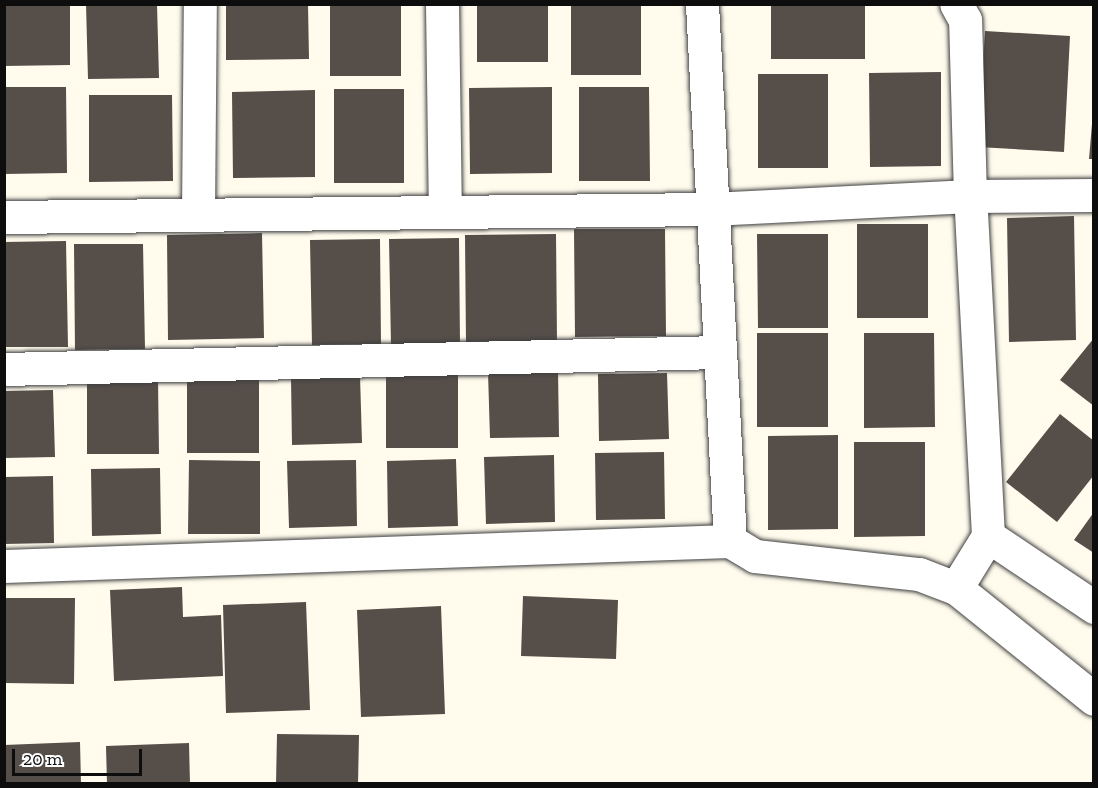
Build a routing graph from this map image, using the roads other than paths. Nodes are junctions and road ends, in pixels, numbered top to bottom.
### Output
1 (200, 4) edge
2 (442, 4) edge
3 (702, 4) edge
4 (956, 4) edge
5 (1094, 195) edge
6 (970, 196) junction
7 (711, 209) junction
8 (445, 212) junction
9 (198, 215) junction
10 (4, 217) edge
11 (719, 352) junction
12 (4, 369) edge
13 (988, 536) junction
14 (730, 541) junction
15 (4, 566) edge
16 (956, 588) junction
17 (1094, 607) edge
18 (1094, 699) edge

1 - 9 street
2 - 8 street
3 - 7 street
4 - 6 street
5 - 6 street
6 - 7 street
6 - 13 street
7 - 8 street
7 - 11 street
8 - 9 street
9 - 10 street
11 - 12 street
11 - 14 street
13 - 16 street
13 - 17 street
14 - 15 street
14 - 16 street
16 - 18 street

